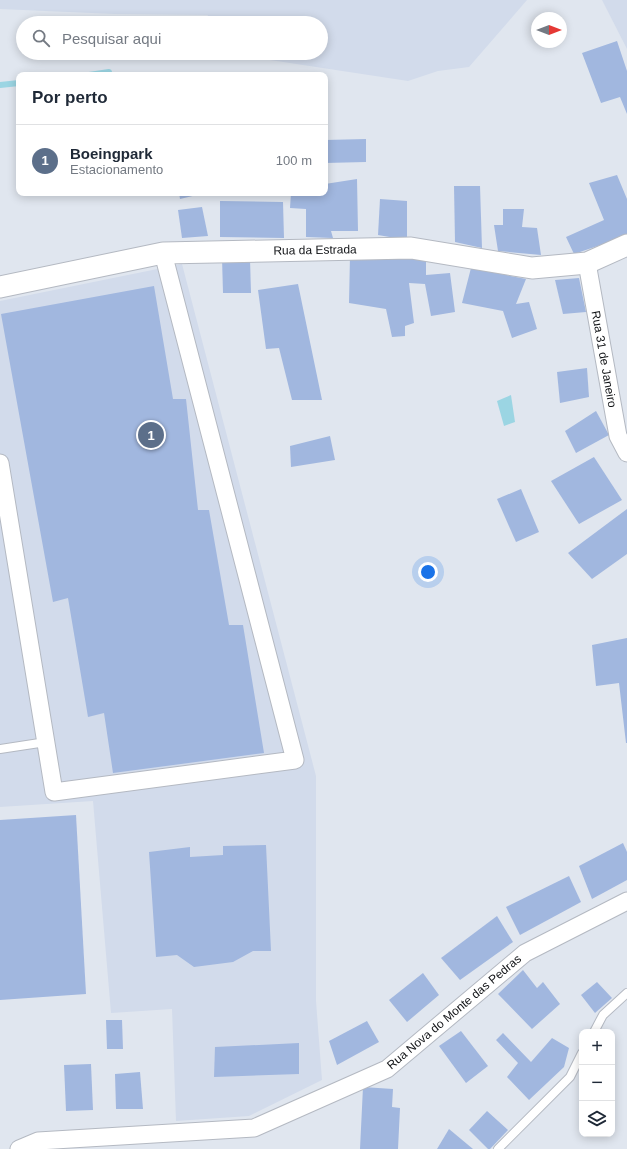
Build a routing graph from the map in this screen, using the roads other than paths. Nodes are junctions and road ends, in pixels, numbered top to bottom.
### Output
1 (627, 244) edge
2 (162, 253) junction
3 (587, 263) junction
4 (0, 287) edge
5 (627, 453) edge
6 (0, 463) edge
7 (5, 521) edge
8 (46, 742) junction
9 (0, 749) edge
10 (627, 902) edge
11 (627, 993) edge
12 (596, 1029) edge
13 (579, 1059) edge
14 (19, 1149) edge
15 (498, 1149) edge

1 - 3 street, Rua da Estrada
2 - 3 street, Rua da Estrada
2 - 4 street, Rua da Estrada
2 - 8 street
3 - 5 street, Rua 31 de Janeiro
6 - 7 street
7 - 8 street
8 - 9 lane
10 - 14 street, Rua Nova do Monte das Pedras
11 - 12 lane
13 - 15 lane

